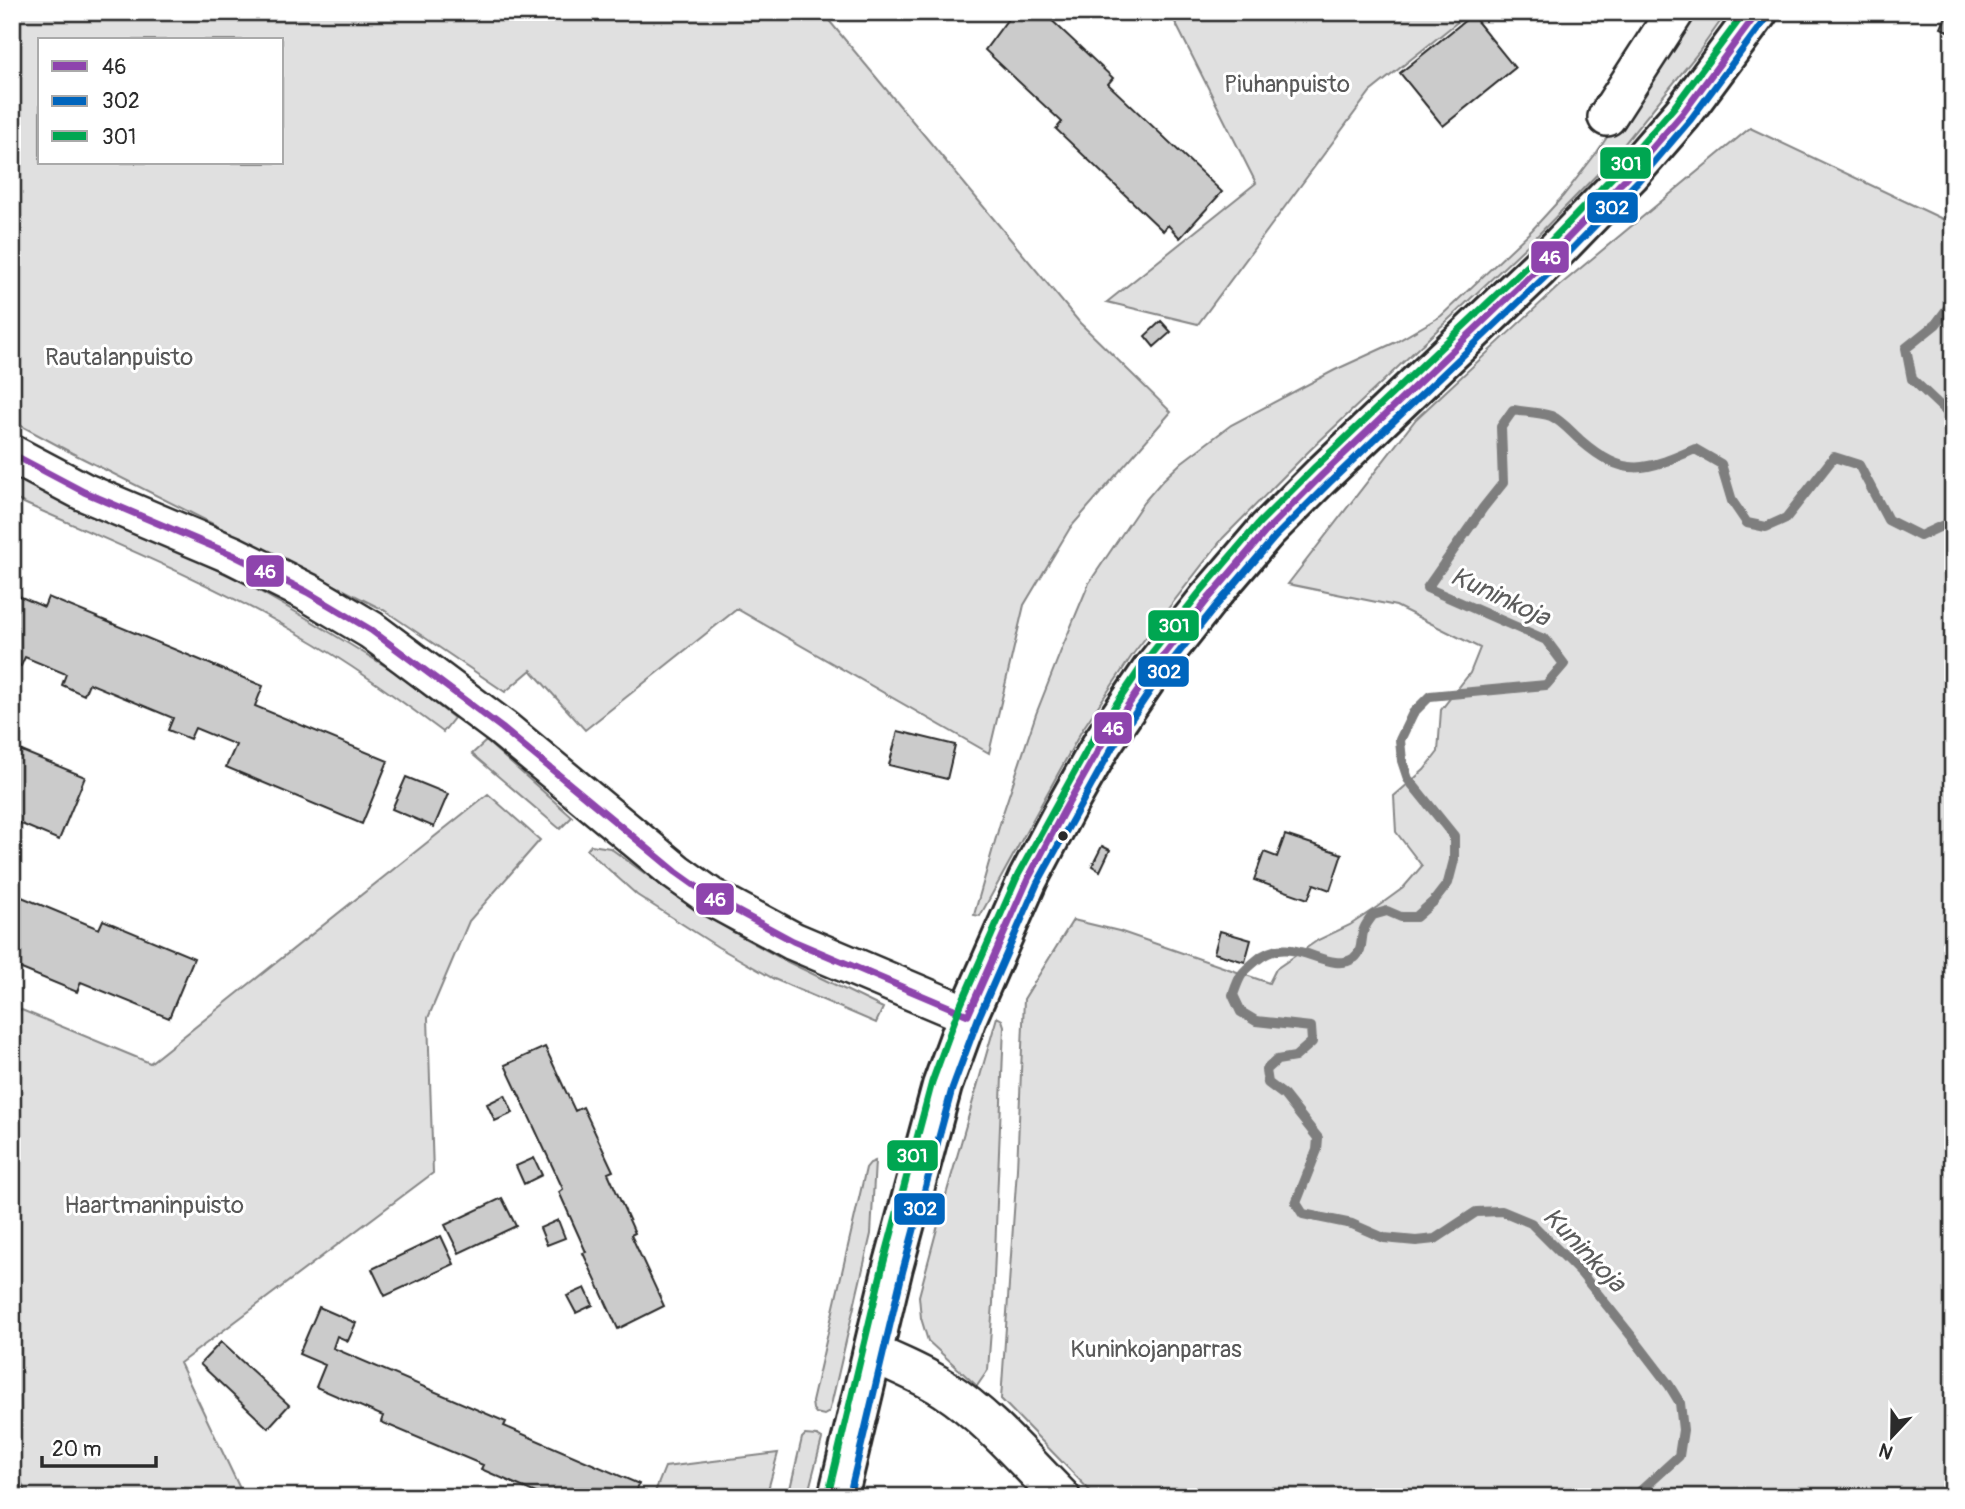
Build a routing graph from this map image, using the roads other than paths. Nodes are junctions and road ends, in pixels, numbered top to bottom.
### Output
1 (1675, 12) edge
2 (1758, 12) edge
3 (1607, 117) dead end
4 (12, 454) edge
5 (968, 1015) junction
6 (872, 1353) junction
7 (838, 1497) edge
8 (1061, 1497) edge

1 - 3 street
2 - 5 main road
4 - 5 street
5 - 6 main road
6 - 7 main road
6 - 8 street

